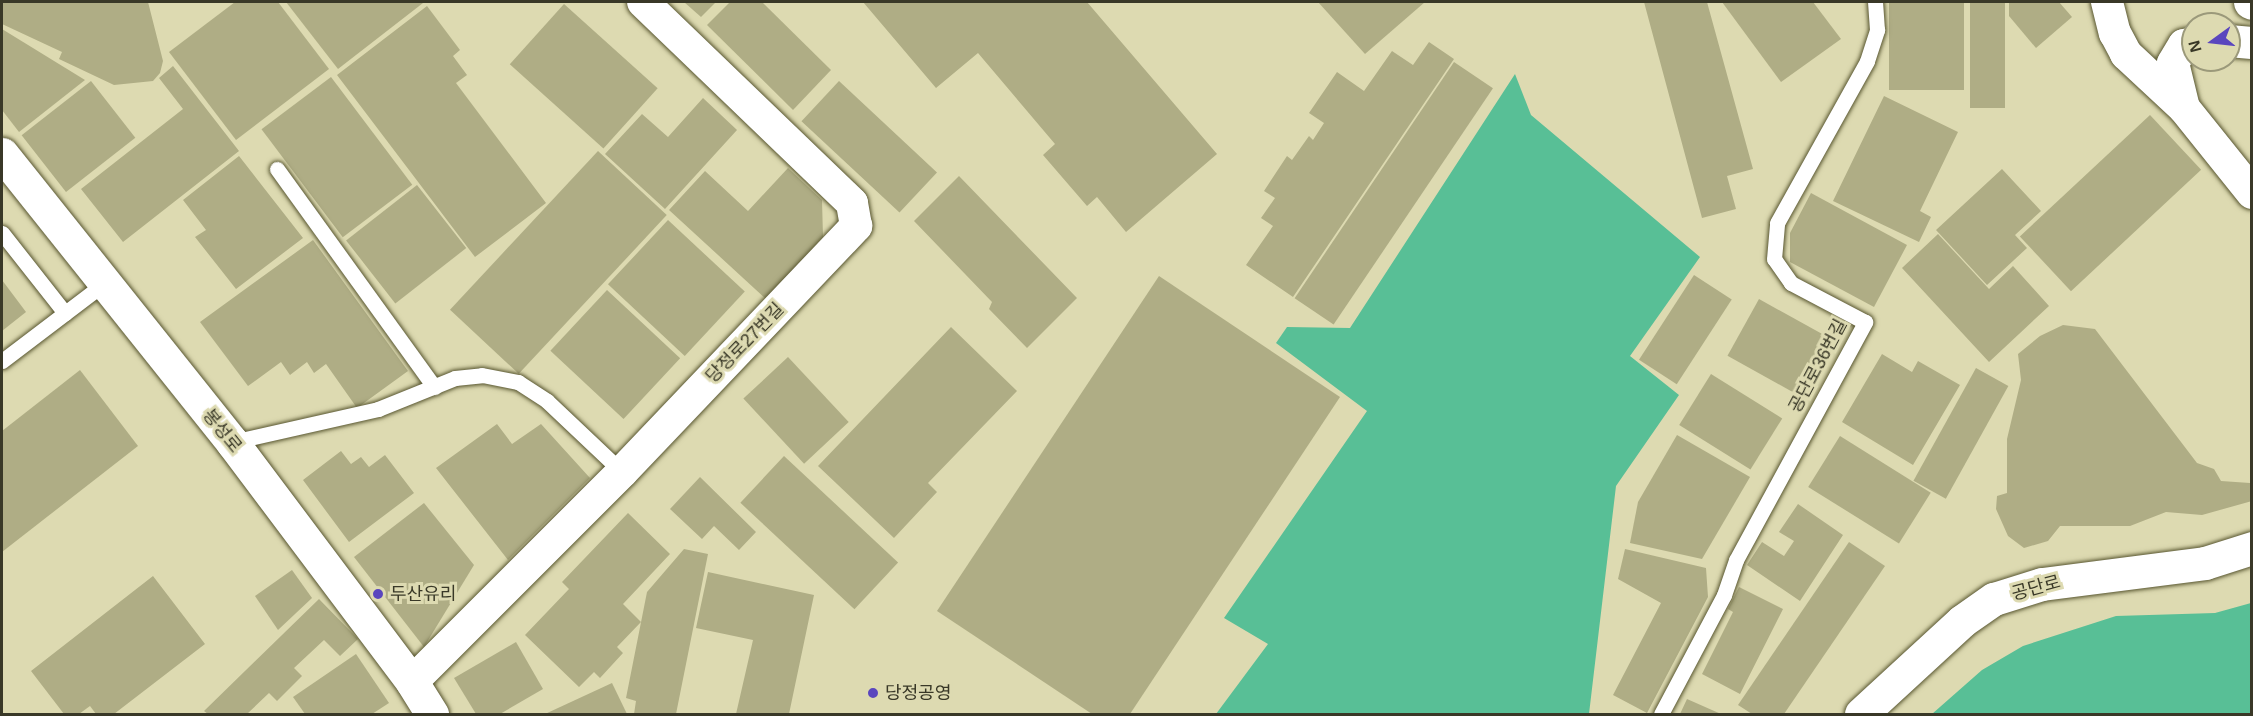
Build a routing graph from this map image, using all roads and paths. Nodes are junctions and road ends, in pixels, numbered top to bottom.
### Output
1 (643, 2) edge
2 (1875, 2) edge
3 (2107, 2) edge
4 (2181, 50) edge
5 (2184, 108) junction
6 (2, 154) edge
7 (277, 169) dead end
8 (2252, 193) edge
9 (2, 233) edge
10 (102, 285) junction
11 (65, 313) junction
12 (2, 361) edge
13 (434, 387) junction
14 (232, 442) junction
15 (622, 472) junction
16 (2252, 548) edge
17 (412, 682) junction
18 (432, 714) edge
19 (1661, 714) edge
20 (1861, 714) edge

1 - 15 street, 당정로27번길
2 - 19 lane, 공단로36번길
3 - 5 street
4 - 5 street
5 - 8 street
6 - 10 street, 봉성로
7 - 13 lane
9 - 11 lane
10 - 11 lane
10 - 14 street, 봉성로
11 - 12 lane
13 - 14 lane
13 - 15 lane
14 - 17 street, 봉성로
15 - 17 street, 당정로27번길
16 - 20 street, 공단로
17 - 18 street, 봉성로

